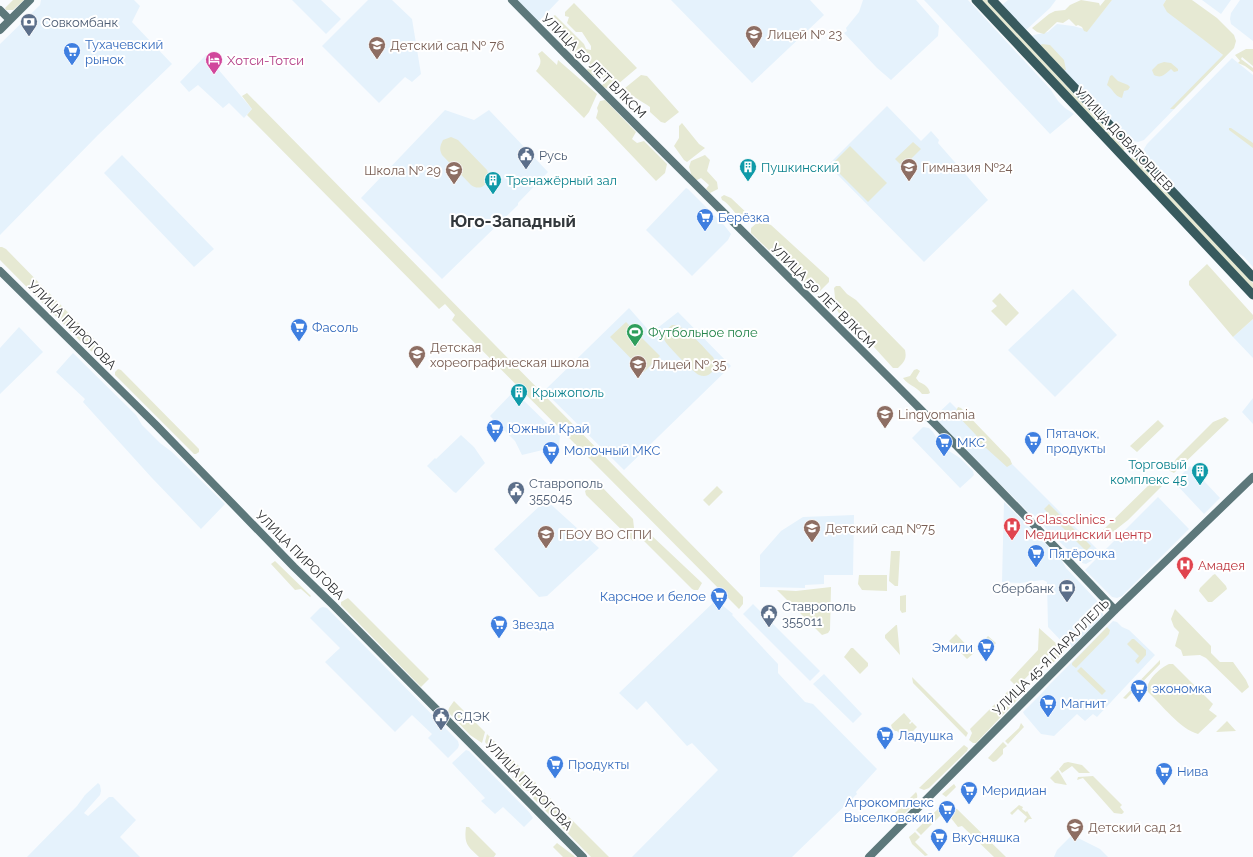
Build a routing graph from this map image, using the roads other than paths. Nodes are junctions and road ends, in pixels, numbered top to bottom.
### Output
1 (30, 0) edge
2 (512, 0) edge
3 (976, 0) edge
4 (992, 0) edge
5 (0, 10) edge
6 (10, 20) junction
7 (0, 30) edge
8 (0, 271) edge
9 (1253, 277) edge
10 (1253, 295) edge
11 (1253, 477) edge
12 (1115, 610) junction
13 (583, 857) edge
14 (869, 857) edge

1 - 6 main road
2 - 12 main road, УЛИЦА 50 ЛЕТ ВЛКСМ
3 - 10 main road, УЛИЦА ДОВАТОРЦЕВ
4 - 9 main road, УЛИЦА ДОВАТОРЦЕВ
5 - 6 main road
6 - 7 main road
8 - 13 main road, УЛИЦА ПИРОГОВА
11 - 12 main road, УЛИЦА 45-Я ПАРАЛЛЕЛЬ
12 - 14 main road, УЛИЦА 45-Я ПАРАЛЛЕЛЬ

